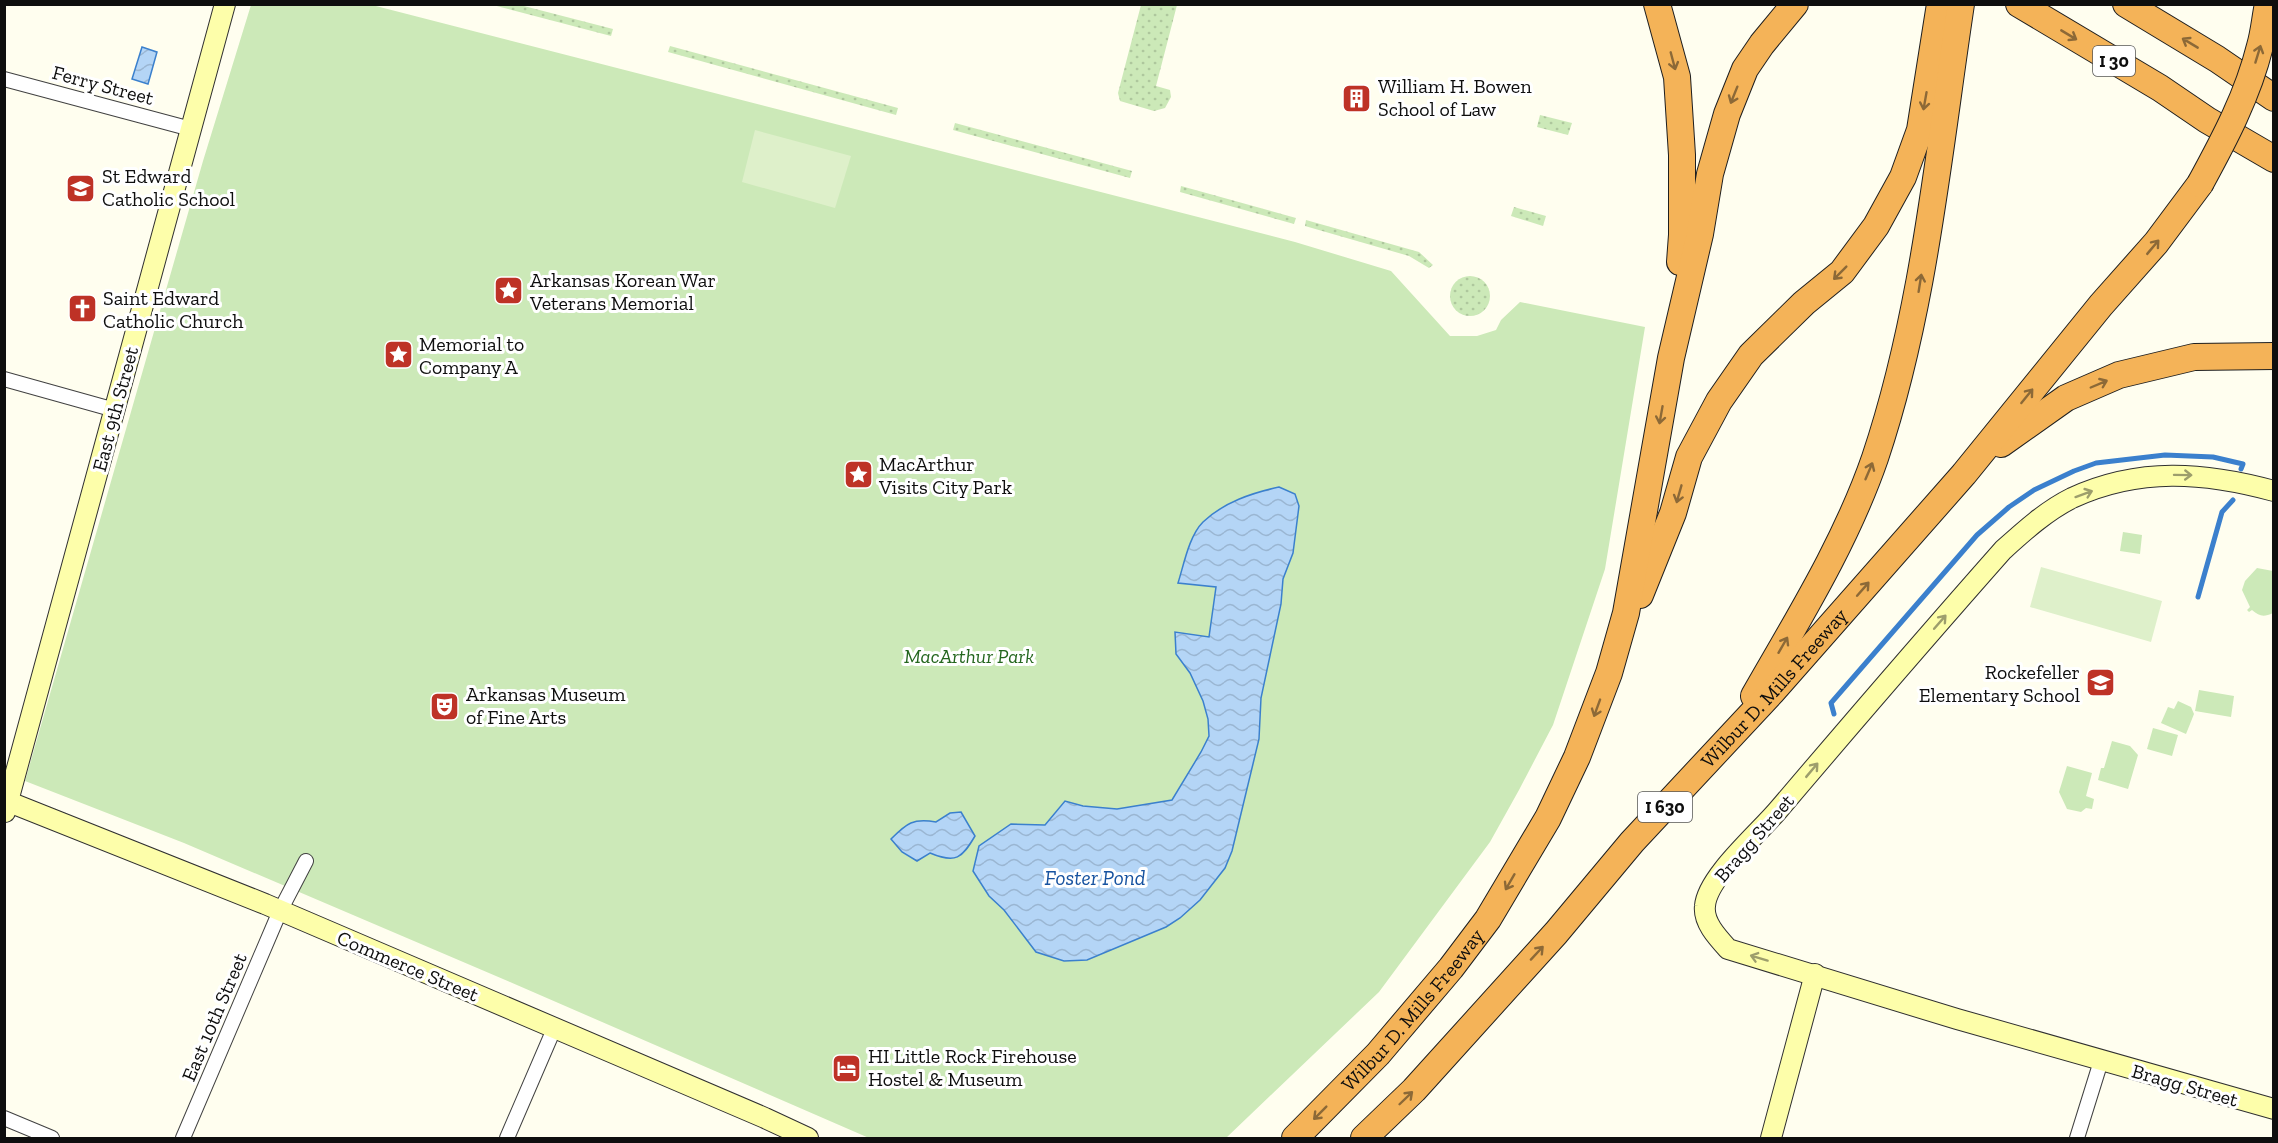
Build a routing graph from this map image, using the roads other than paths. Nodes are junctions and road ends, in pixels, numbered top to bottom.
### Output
1 (225, 4) edge
2 (1657, 4) edge
3 (1795, 4) edge
4 (1940, 4) edge
5 (1961, 4) edge
6 (2019, 4) edge
7 (2126, 4) edge
8 (2268, 4) edge
9 (1944, 48) junction
10 (4, 79) edge
11 (2274, 98) edge
12 (191, 129) junction
13 (2274, 159) edge
14 (2274, 356) edge
15 (1671, 358) junction
16 (4, 379) edge
17 (115, 410) junction
18 (1964, 474) junction
19 (2274, 491) edge
20 (1609, 673) junction
21 (1732, 732) junction
22 (6, 805) edge
23 (306, 861) dead end
24 (280, 911) junction
25 (1815, 974) junction
26 (554, 1029) junction
27 (2100, 1061) junction
28 (2274, 1109) edge
29 (4, 1118) edge
30 (52, 1138) edge
31 (183, 1138) edge
32 (507, 1138) edge
33 (808, 1138) edge
34 (1295, 1138) edge
35 (1364, 1138) edge
36 (1771, 1138) edge
37 (2078, 1138) edge

1 - 12 street, East 9th Street
2 -> 15 highway
3 -> 15 highway
4 - 9 highway
5 - 9 highway
6 -> 13 highway, I 30
11 -> 7 highway
18 -> 8 highway, bridge
9 -> 20 highway
21 -> 9 highway
10 - 12 street, Ferry Street
12 - 17 street, East 9th Street
18 -> 14 highway
15 -> 20 highway, Wilbur D. Mills Freeway
16 - 17 street
17 - 22 street, East 9th Street
21 -> 18 highway, Wilbur D. Mills Freeway / I 630
25 -> 19 street, Bragg Street
20 -> 34 highway, Wilbur D. Mills Freeway
35 -> 21 highway, Wilbur D. Mills Freeway / I 630
22 - 24 street, Commerce Street
23 - 24 street
24 - 26 street, Commerce Street
24 - 31 street, East 10th Street
25 - 27 street, Bragg Street
25 - 36 street
26 - 32 street
26 - 33 street, Commerce Street
27 - 28 street, Bragg Street
27 - 37 street
29 - 30 street

